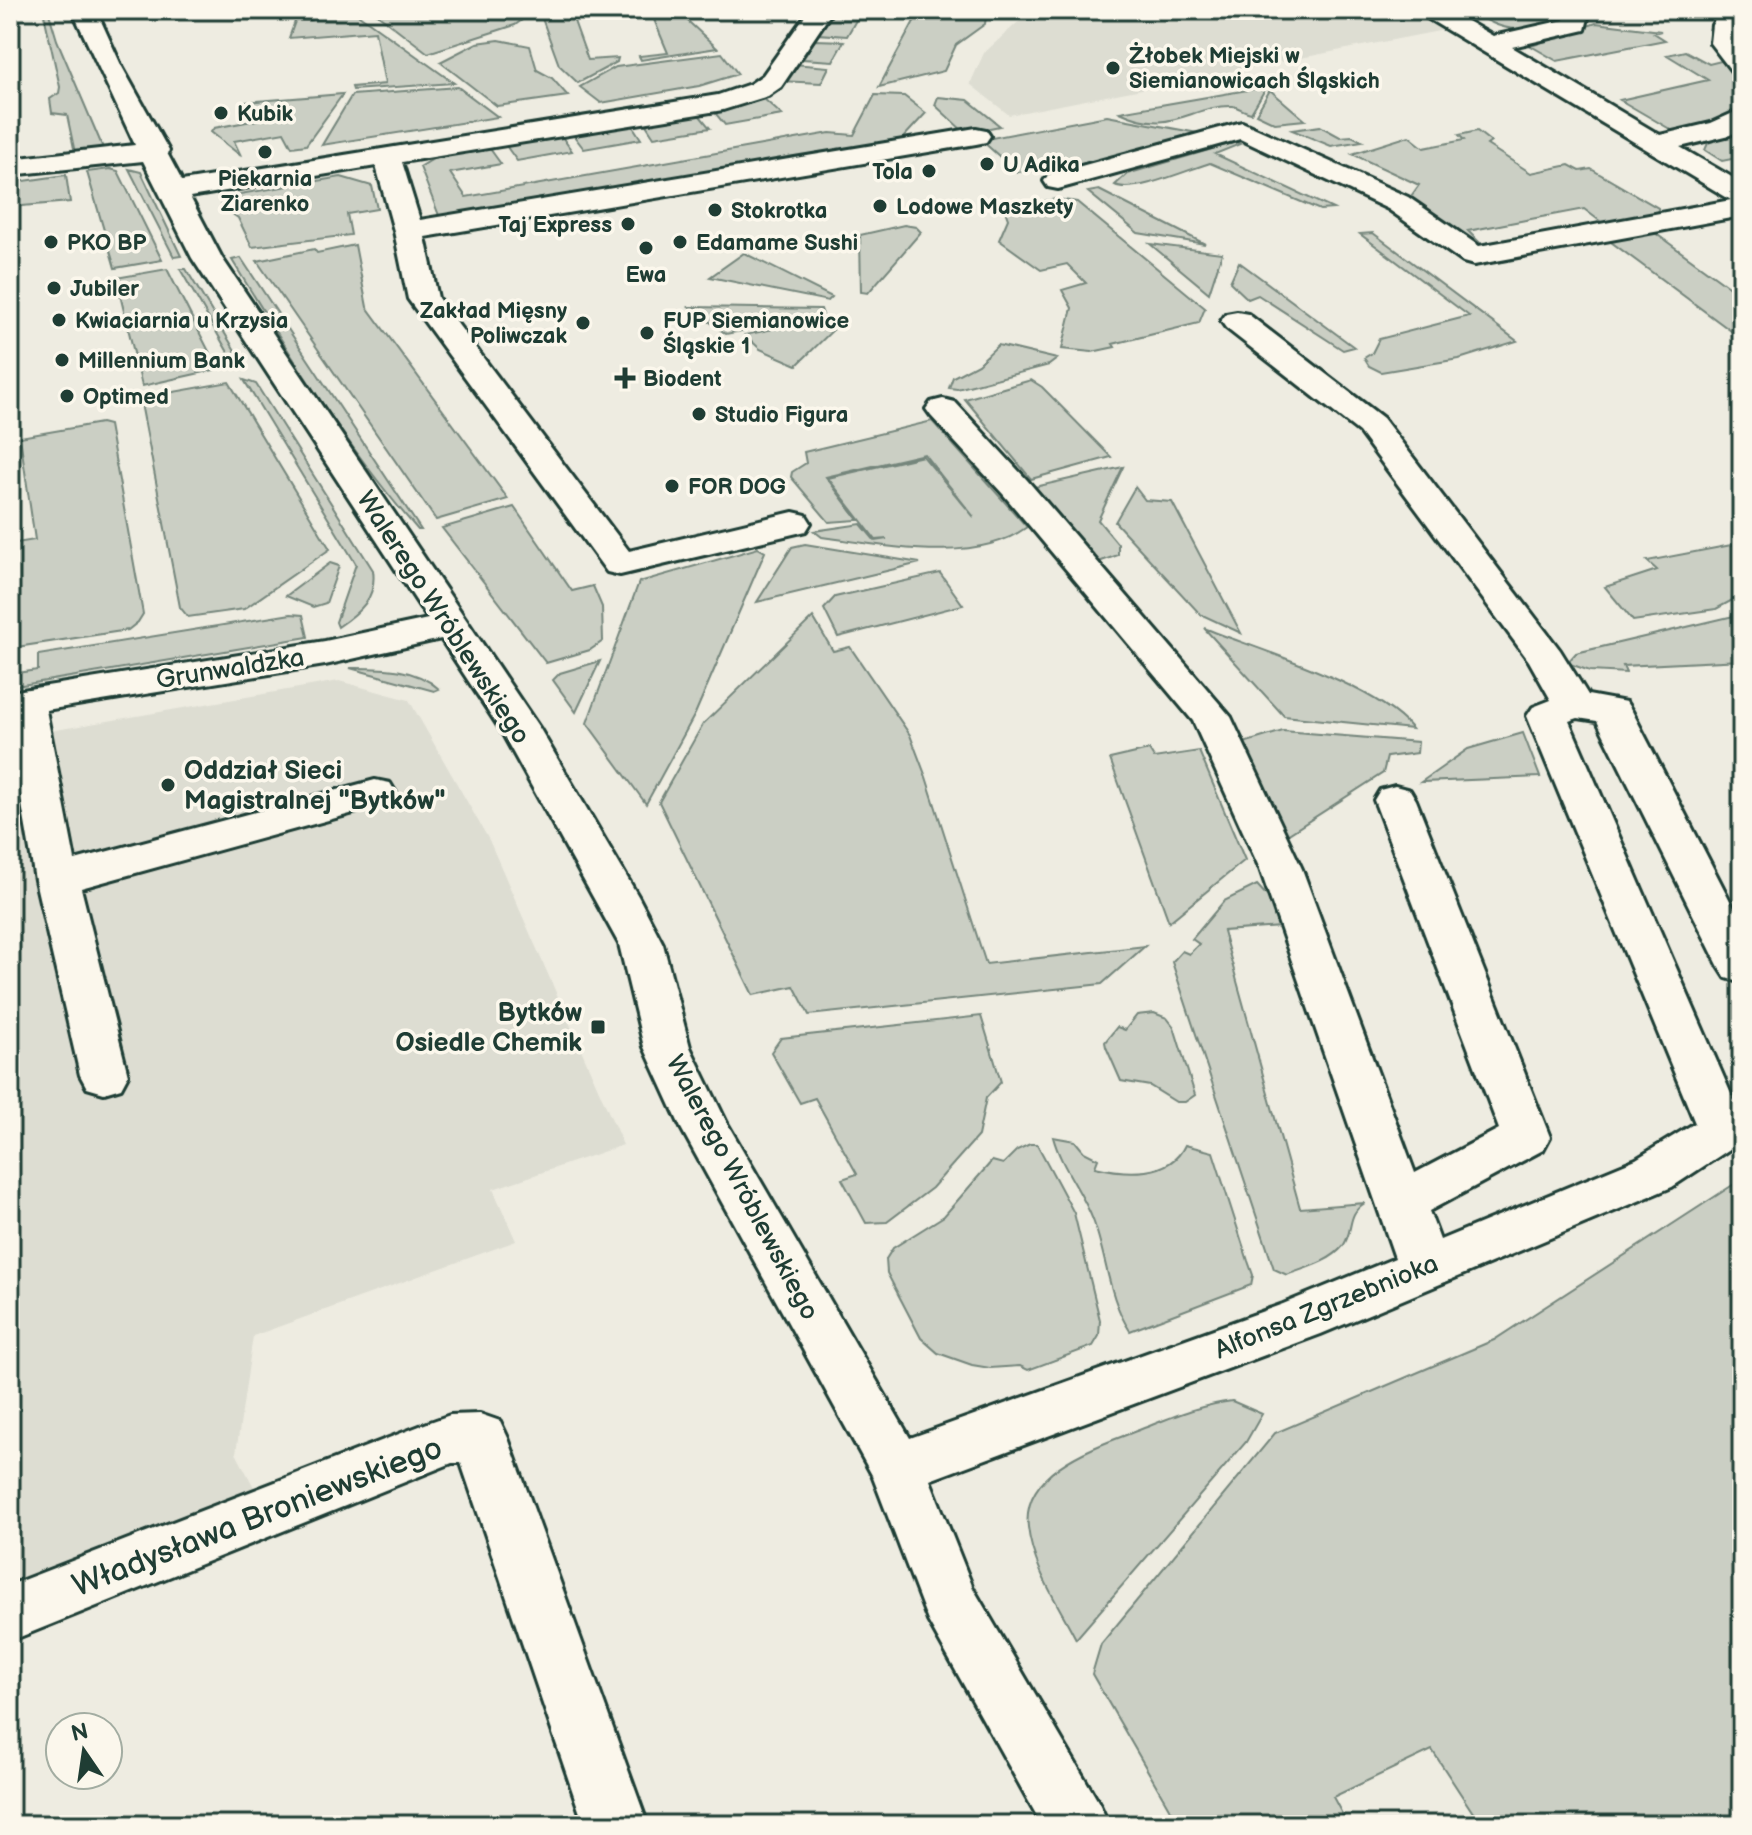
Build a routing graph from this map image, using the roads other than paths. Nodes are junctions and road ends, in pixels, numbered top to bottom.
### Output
1 (84, 10) edge
2 (821, 10) edge
3 (1431, 10) edge
4 (1578, 10) edge
5 (1724, 25) dead end
6 (1489, 45) junction
7 (1742, 68) edge
8 (1742, 117) edge
9 (976, 136) dead end
10 (1656, 144) junction
11 (155, 151) junction
12 (386, 155) junction
13 (10, 167) edge
14 (1058, 181) dead end
15 (173, 191) junction
16 (1742, 195) edge
17 (1742, 207) edge
18 (409, 231) junction
19 (1237, 321) dead end
20 (943, 409) dead end
21 (793, 523) dead end
22 (449, 626) junction
23 (17, 702) edge
24 (1574, 705) junction
25 (375, 793) dead end
26 (1395, 800) dead end
27 (57, 880) junction
28 (1742, 967) edge
29 (104, 1075) dead end
30 (1732, 1123) edge
31 (1401, 1203) junction
32 (1424, 1267) junction
33 (897, 1467) junction
34 (10, 1613) edge
35 (616, 1825) edge
36 (1077, 1825) edge

1 - 11 street, Walerego Wróblewskiego
2 - 12 street
3 - 6 street
4 - 6 street
5 - 7 street
6 - 10 street
8 - 10 street
9 - 18 street
10 - 16 street
11 - 13 street
11 - 15 street, Walerego Wróblewskiego
12 - 15 street
12 - 18 street
14 - 17 street
15 - 22 street, Walerego Wróblewskiego
18 - 21 street
19 - 24 street
20 - 31 street
22 - 23 street, Grunwaldzka
22 - 33 street, Walerego Wróblewskiego
23 - 27 street
24 - 28 street
24 - 30 street
25 - 27 street
26 - 31 street
27 - 29 street
30 - 32 street, Alfonsa Zgrzebnioka
31 - 32 street
32 - 33 street, Alfonsa Zgrzebnioka
33 - 36 street, Walerego Wróblewskiego
34 - 35 street, Władysława Broniewskiego

